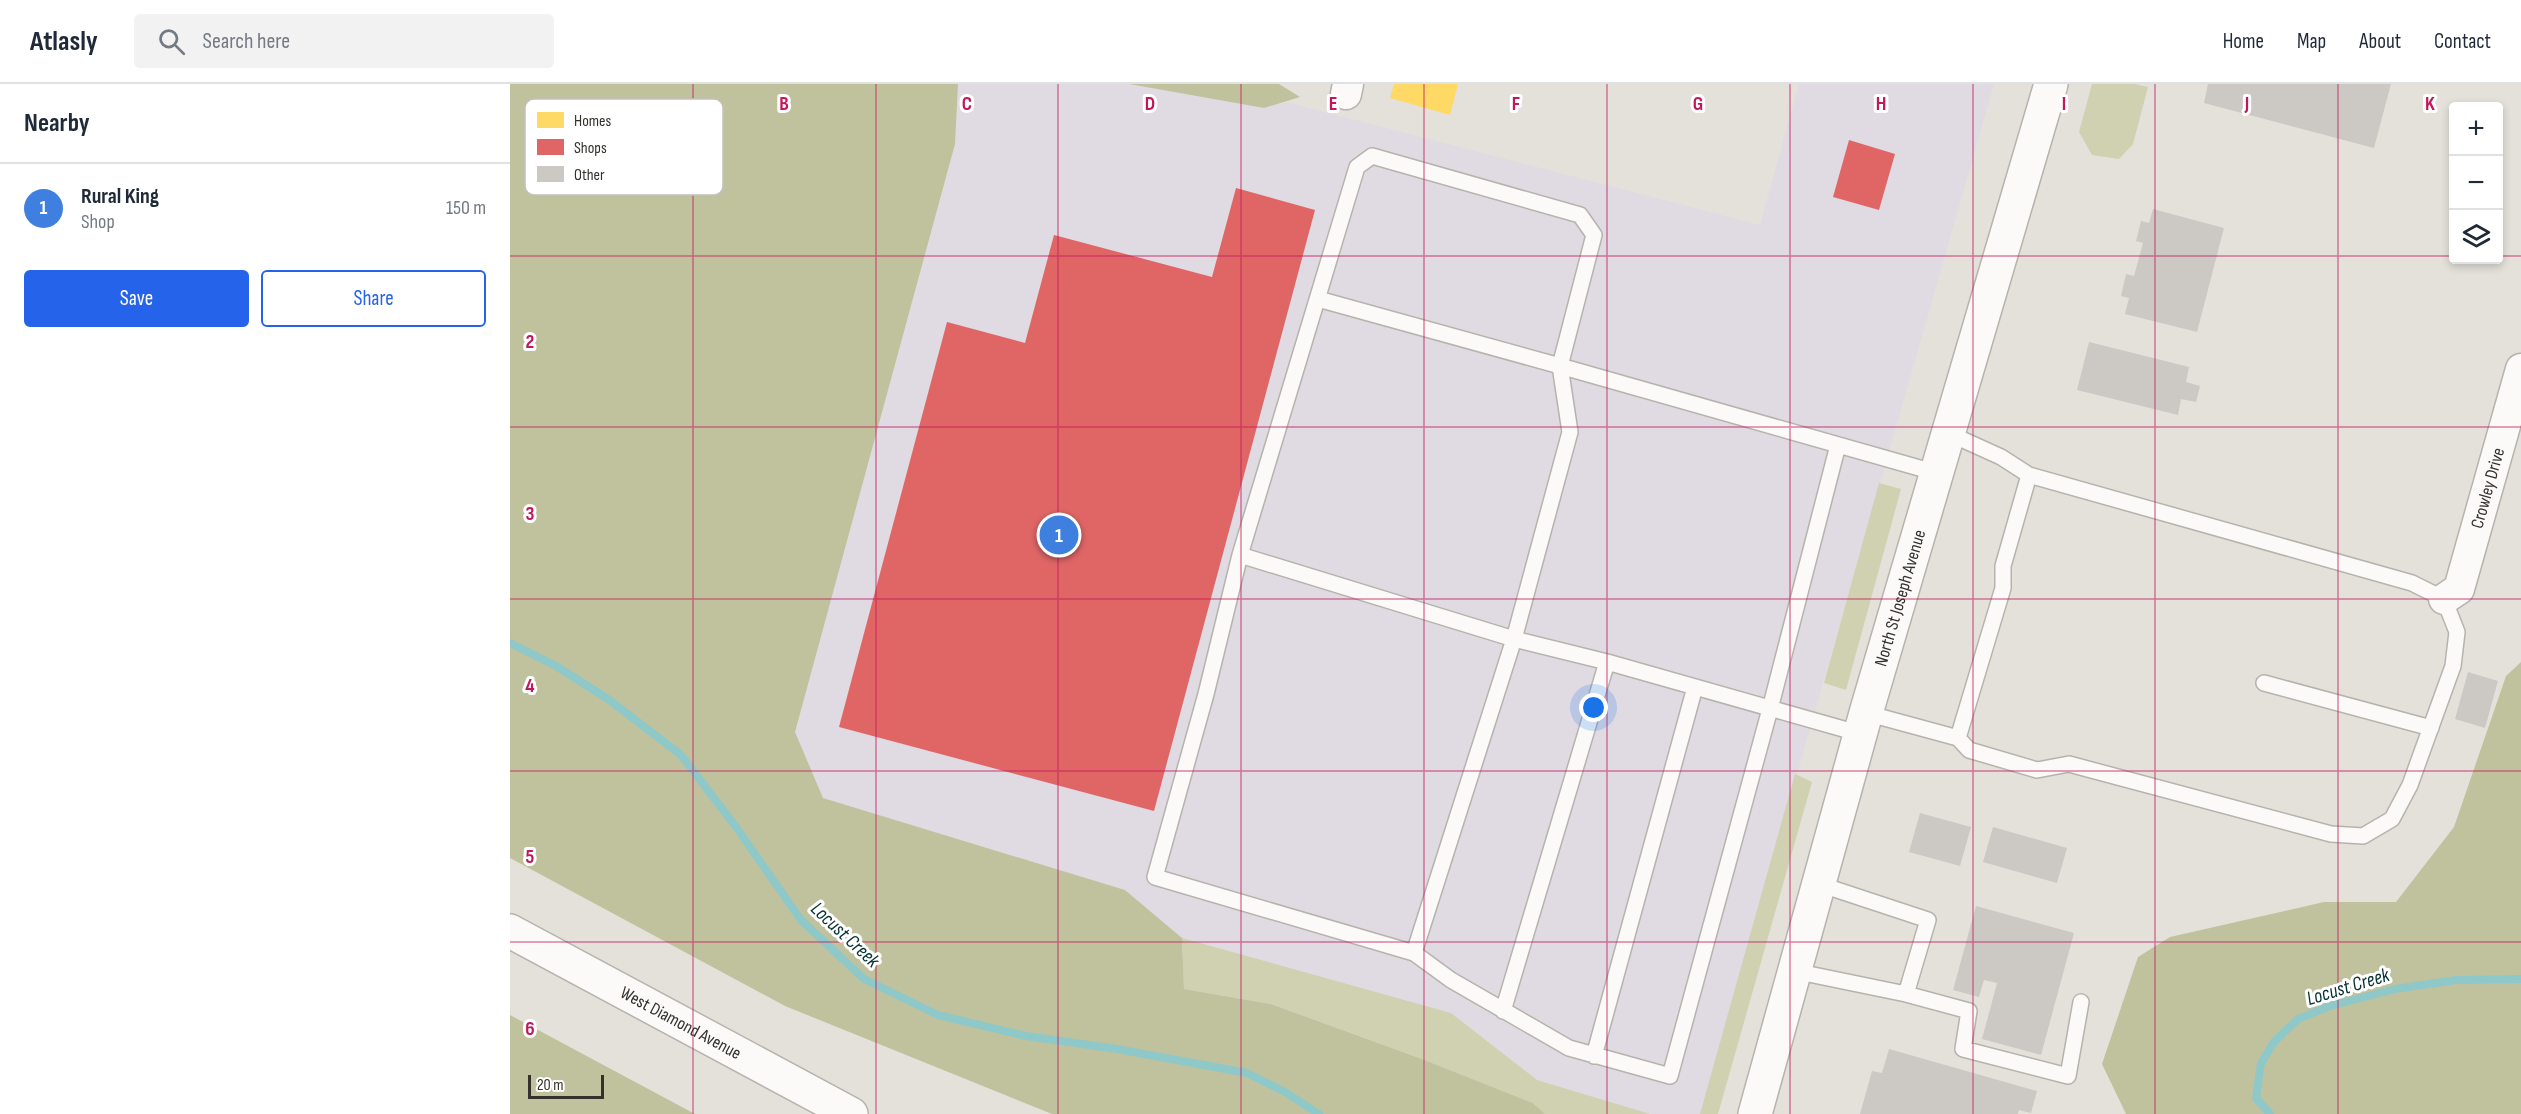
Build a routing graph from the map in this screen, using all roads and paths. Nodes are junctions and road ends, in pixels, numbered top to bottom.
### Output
1 (2050, 84) edge
2 (1318, 299) junction
3 (1560, 366) junction
4 (2521, 369) edge
5 (1948, 433) junction
6 (1838, 445) junction
7 (1937, 473) junction
8 (2029, 475) junction
9 (1240, 555) junction
10 (2444, 599) junction
11 (1514, 639) junction
12 (1607, 662) junction
13 (2264, 683) dead end
14 (1695, 687) junction
15 (1770, 709) junction
16 (1864, 724) junction
17 (2431, 728) junction
18 (1958, 738) junction
19 (1819, 884) junction
20 (510, 931) edge
21 (1414, 953) junction
22 (1794, 971) junction
23 (1906, 994) junction
24 (2081, 1002) dead end
25 (1503, 1011) junction
26 (1594, 1056) junction
27 (851, 1114) edge
28 (1755, 1114) edge

1 - 5 main road, North St Joseph Avenue
2 - 3 lane
2 - 3 lane
2 - 9 lane
3 - 6 lane
3 - 11 lane
4 - 10 street, Crowley Drive
5 - 7 main road, North St Joseph Avenue
5 - 8 lane
6 - 7 lane
6 - 15 lane
7 - 16 main road, North St Joseph Avenue
8 - 10 lane
8 - 18 lane
9 - 11 lane
9 - 21 lane
10 - 17 lane
11 - 12 lane
11 - 21 lane
12 - 14 lane
12 - 25 lane
13 - 17 lane
14 - 15 lane
14 - 26 lane
15 - 16 lane
15 - 26 lane
16 - 18 lane
16 - 19 main road, North St Joseph Avenue
17 - 18 lane
19 - 22 main road, North St Joseph Avenue
19 - 23 lane
20 - 27 main road, West Diamond Avenue
21 - 25 lane
22 - 23 lane
22 - 28 main road, North St Joseph Avenue
23 - 24 lane
25 - 26 lane

